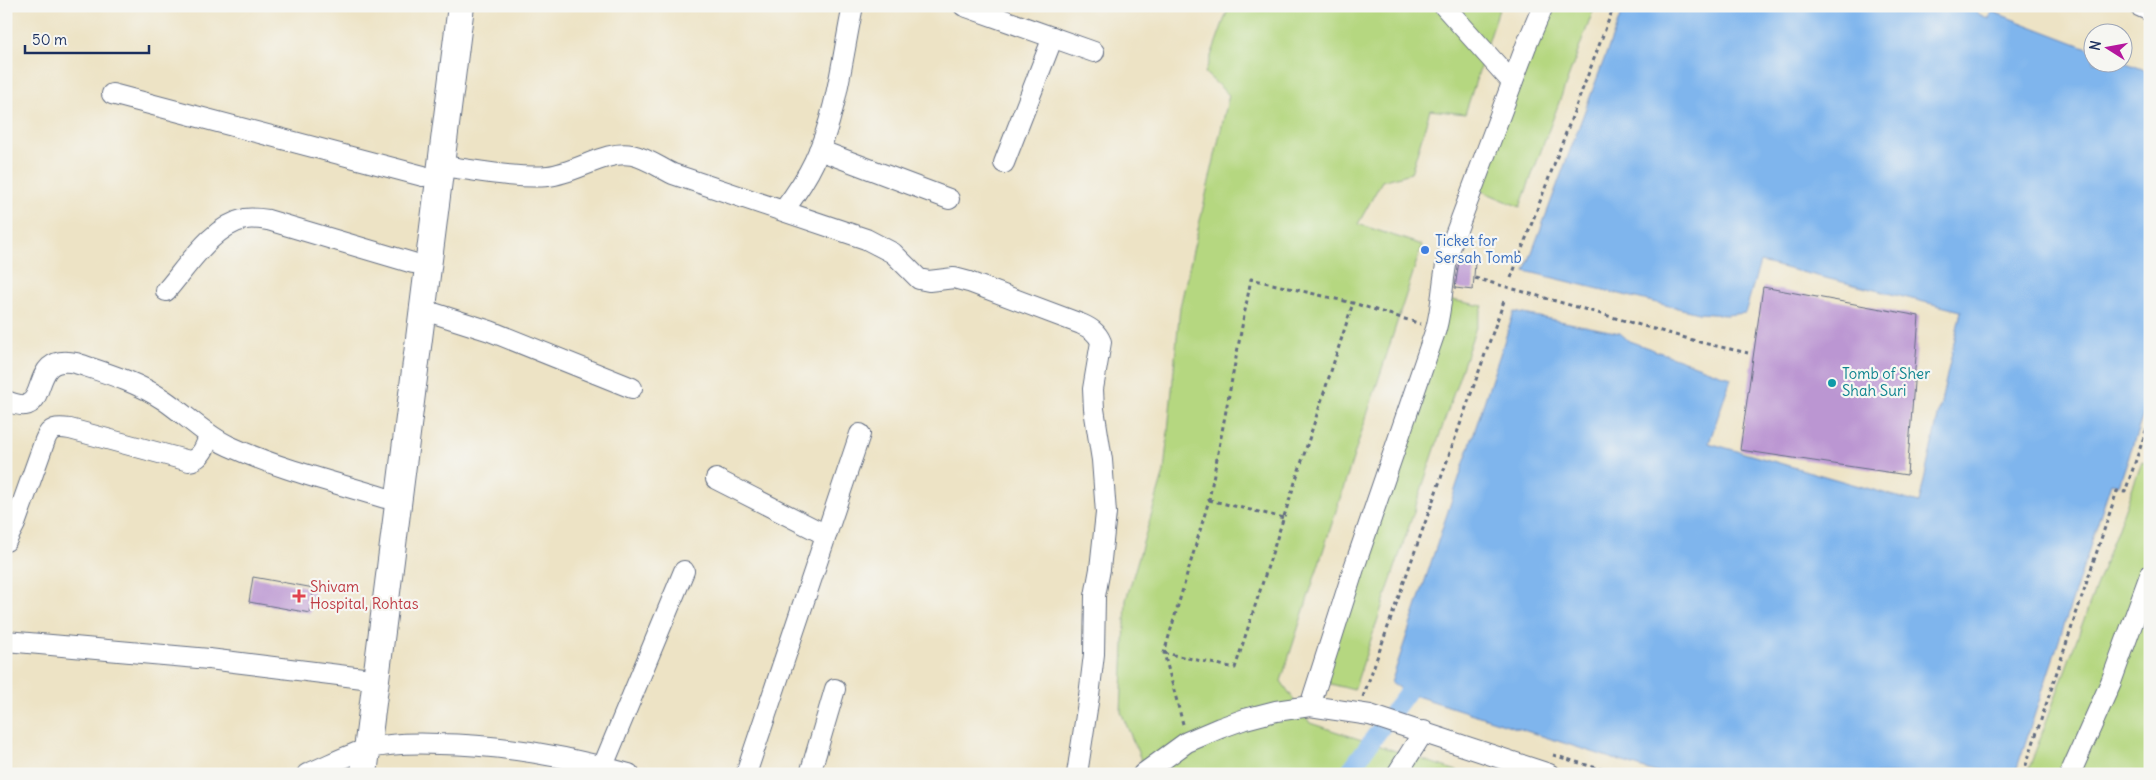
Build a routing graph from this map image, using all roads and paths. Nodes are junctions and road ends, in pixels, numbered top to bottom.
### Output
1 (444, 6) edge
2 (461, 6) edge
3 (853, 6) edge
4 (964, 6) edge
5 (1444, 6) edge
6 (1543, 6) edge
7 (1614, 6) edge
8 (2139, 6) edge
9 (2150, 10) edge
10 (1053, 37) junction
11 (1094, 52) dead end
12 (1512, 82) junction
13 (112, 94) dead end
14 (819, 150) junction
15 (1004, 163) dead end
16 (433, 171) junction
17 (949, 199) dead end
18 (784, 210) junction
19 (413, 263) junction
20 (1475, 278) dead end
21 (1512, 278) dead end
22 (166, 292) dead end
23 (1504, 301) dead end
24 (1354, 302) junction
25 (424, 310) junction
26 (1436, 329) junction
27 (1748, 354) dead end
28 (632, 388) dead end
29 (6, 401) edge
30 (2150, 419) edge
31 (860, 434) dead end
32 (209, 435) junction
33 (716, 479) dead end
34 (385, 498) junction
35 (1209, 500) junction
36 (1284, 518) junction
37 (826, 535) junction
38 (6, 540) edge
39 (684, 572) dead end
40 (2150, 575) edge
41 (6, 641) edge
42 (1164, 653) junction
43 (363, 678) junction
44 (835, 689) dead end
45 (1310, 706) junction
46 (1369, 708) junction
47 (1416, 729) junction
48 (1187, 742) junction
49 (359, 763) edge
50 (603, 766) junction
51 (307, 774) edge
52 (629, 774) edge
53 (746, 774) edge
54 (810, 774) edge
55 (1077, 774) edge
56 (1143, 774) edge
57 (1397, 774) edge
58 (1549, 774) edge
59 (2023, 774) edge
60 (2070, 774) edge

1 - 16 main road
2 - 16 main road
3 - 14 street
4 - 10 street
5 - 12 street
6 - 12 street
7 - 21 path
8 - 9 street
10 - 11 street
10 - 15 street
12 - 26 street
13 - 16 street
14 - 17 street
14 - 18 street
16 - 18 street
16 - 19 main road
16 - 25 main road
18 - 55 street
19 - 22 street
19 - 34 main road
20 - 27 path
23 - 46 path
24 - 26 path
24 - 35 path
24 - 36 path
25 - 28 street
25 - 49 main road
26 - 45 street
29 - 32 street
30 - 59 path
31 - 37 street
32 - 34 street
32 - 38 street
33 - 37 street
34 - 43 main road
35 - 36 path
35 - 42 path
36 - 42 path
37 - 53 street
39 - 50 street
40 - 60 street
41 - 43 street
42 - 48 path
43 - 49 main road
44 - 54 street
45 - 46 street
45 - 48 street
46 - 47 street
47 - 57 street
47 - 58 street
48 - 56 street
49 - 50 street
49 - 51 street
50 - 52 street

